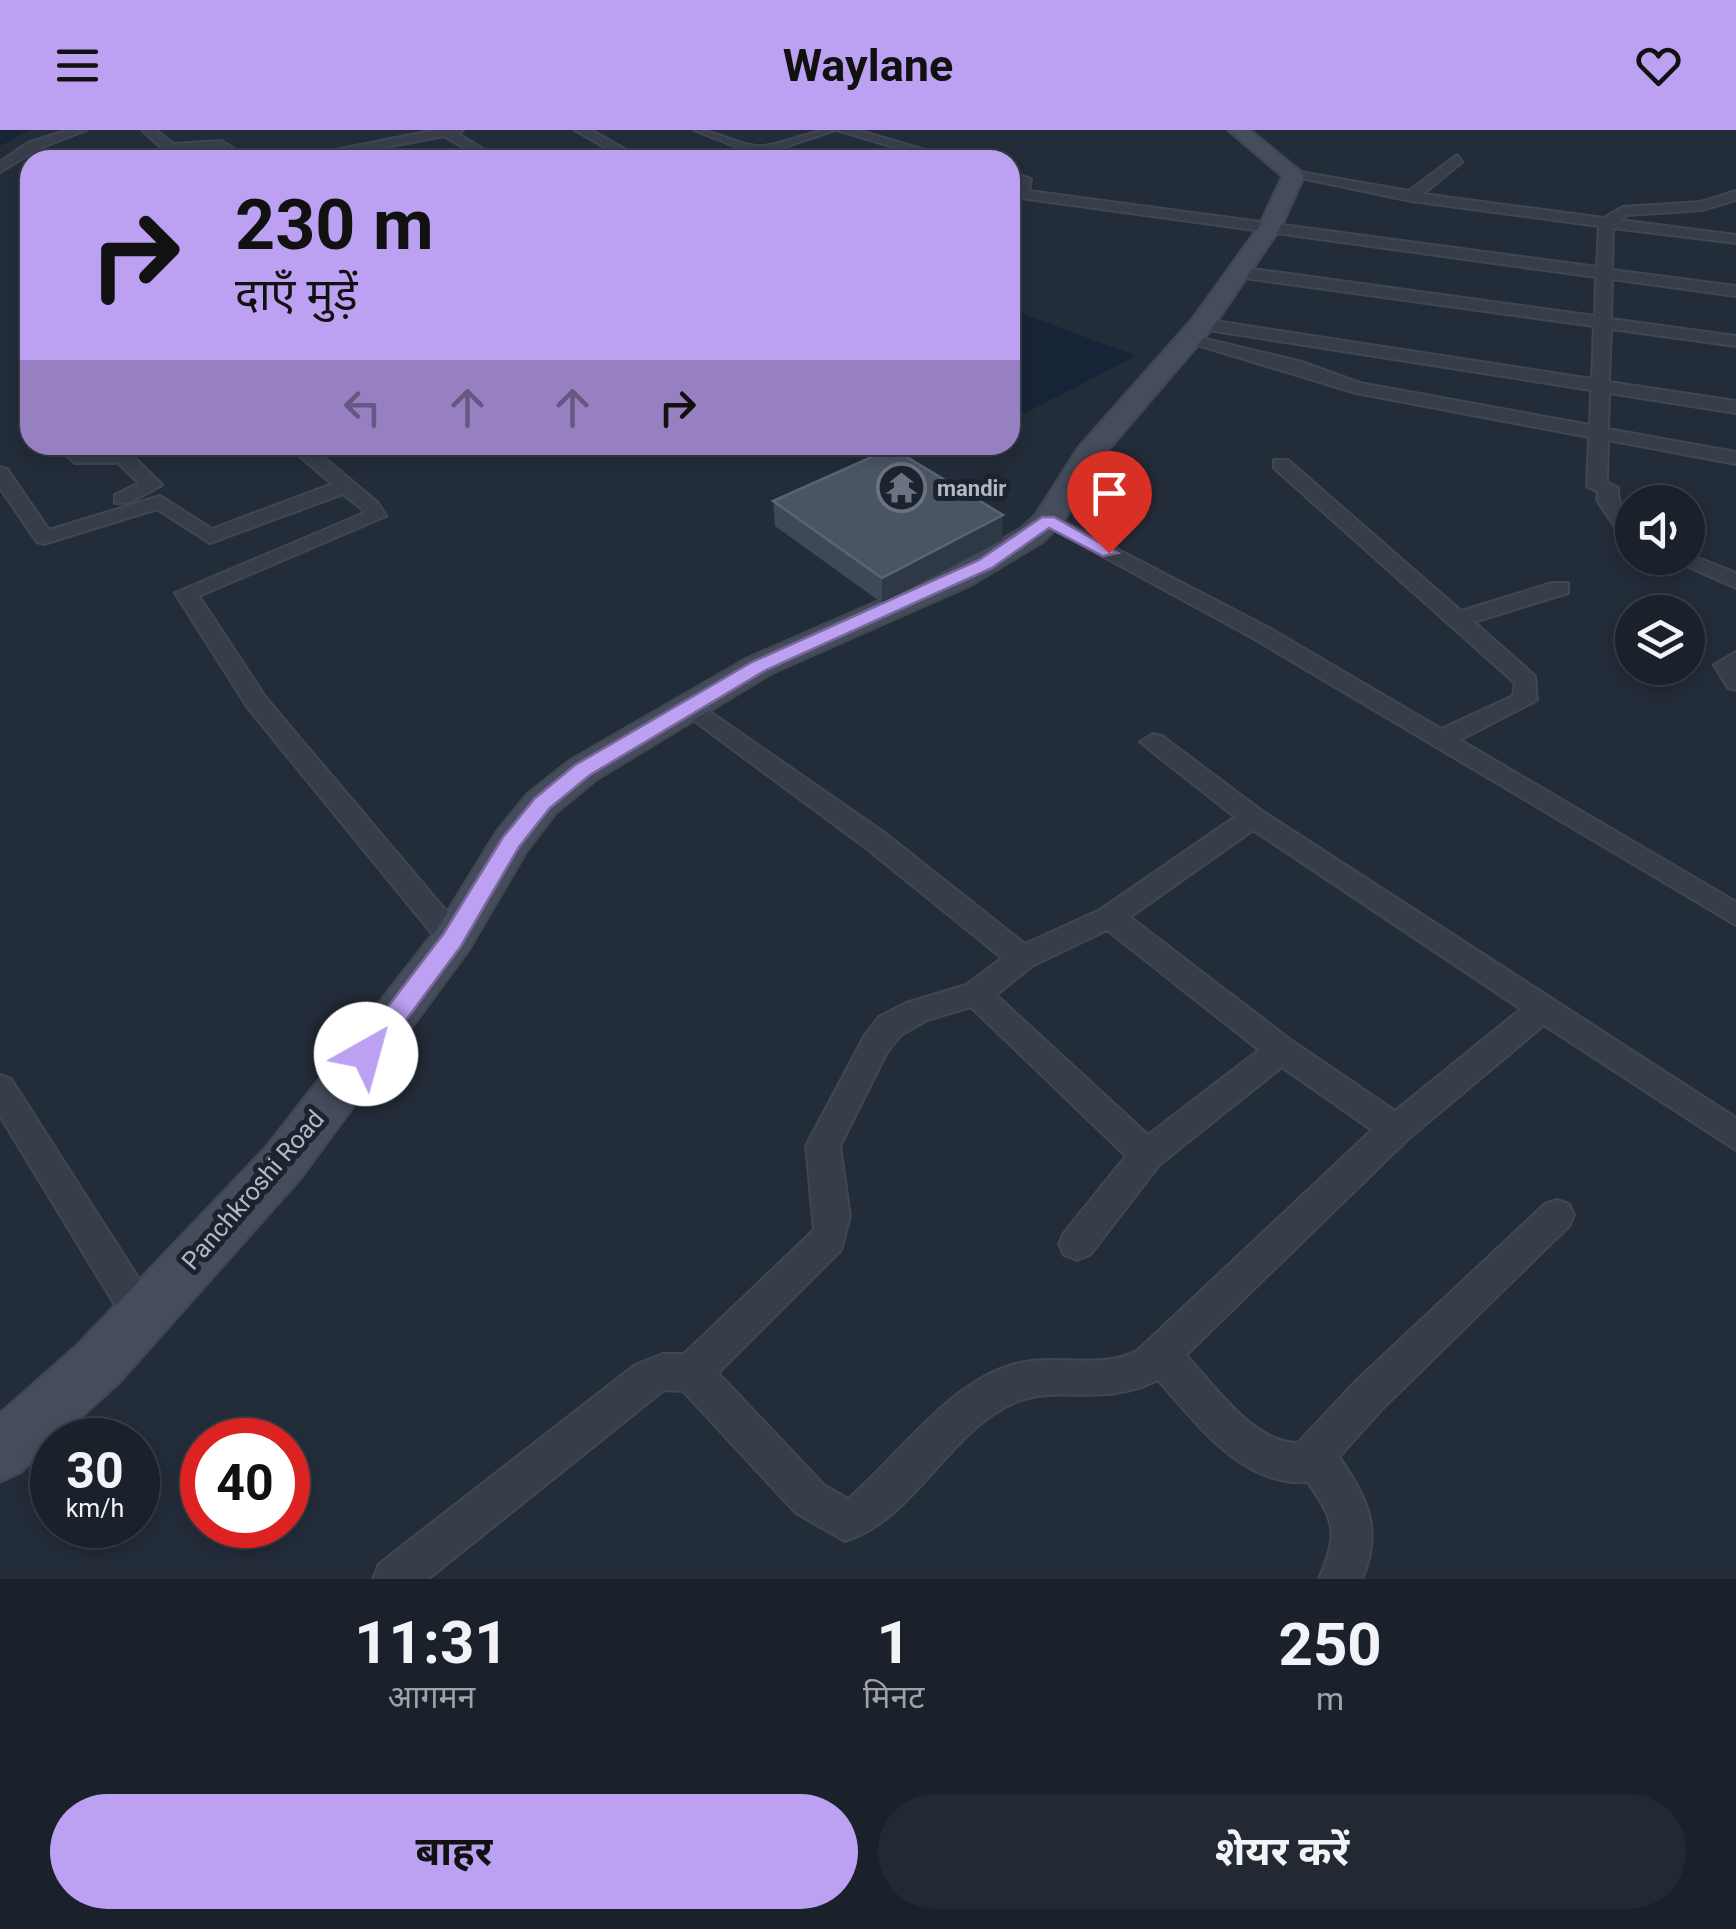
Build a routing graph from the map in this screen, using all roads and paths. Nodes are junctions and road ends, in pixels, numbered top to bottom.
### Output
1 (80, 130) edge
2 (148, 130) edge
3 (581, 130) edge
4 (700, 130) edge
5 (825, 130) edge
6 (842, 130) edge
7 (1238, 130) edge
8 (451, 131) edge
9 (354, 149) joint
10 (27, 150) edge
11 (230, 150) edge
12 (348, 150) edge
13 (479, 150) edge
14 (615, 150) edge
15 (748, 150) edge
16 (773, 150) edge
17 (915, 150) edge
18 (1458, 159) dead end
19 (1294, 175) junction
20 (1736, 194) edge
21 (1411, 197) junction
22 (1020, 200) edge
23 (1606, 223) junction
24 (1270, 226) junction
25 (1736, 238) edge
26 (1238, 272) junction
27 (1606, 272) junction
28 (1736, 291) edge
29 (1601, 323) junction
30 (1195, 332) junction
31 (1736, 342) edge
32 (1599, 385) junction
33 (1736, 407) edge
34 (1600, 435) junction
35 (77, 455) edge
36 (309, 455) edge
37 (1736, 458) edge
38 (1280, 464) dead end
39 (0, 473) edge
40 (346, 486) junction
41 (123, 510) junction
42 (1615, 512) edge
43 (1048, 521) junction
44 (1705, 568) edge
45 (1736, 580) edge
46 (1560, 588) dead end
47 (1456, 620) junction
48 (1736, 658) edge
49 (1736, 682) edge
50 (690, 706) junction
51 (1440, 739) junction
52 (1153, 742) dead end
53 (1253, 817) junction
54 (1110, 916) junction
55 (1736, 916) edge
56 (452, 939) junction
57 (1022, 958) junction
58 (976, 994) junction
59 (1544, 1008) junction
60 (1281, 1050) junction
61 (0, 1088) edge
62 (1396, 1129) junction
63 (1736, 1136) edge
64 (1147, 1155) junction
65 (1557, 1215) dead end
66 (1077, 1244) dead end
67 (142, 1316) junction
68 (1160, 1354) junction
69 (692, 1373) junction
70 (0, 1452) edge
71 (1314, 1456) junction
72 (394, 1579) edge
73 (1340, 1579) edge

1 - 10 street
2 - 11 street
3 - 14 street
4 - 15 street
5 - 16 street
6 - 17 street
7 - 19 street
8 - 9 street
8 - 13 street
9 - 12 street
18 - 21 street
19 - 21 street
19 - 24 street, Panchkroshi Road
20 - 23 street
21 - 23 street
22 - 24 street
23 - 25 street
23 - 27 street
24 - 26 street, Panchkroshi Road
24 - 27 street
26 - 29 street
26 - 30 street, Panchkroshi Road
27 - 28 street
27 - 29 street
29 - 31 street
29 - 32 street
30 - 32 street
30 - 34 street
30 - 43 street, Panchkroshi Road
32 - 33 street
32 - 34 street
34 - 37 street
34 - 42 street
35 - 41 street
36 - 40 street
38 - 47 street
39 - 41 street
40 - 41 street
40 - 56 street
43 - 50 street, Panchkroshi Road
43 - 51 street
44 - 45 street
46 - 47 street
47 - 51 street
48 - 49 street
50 - 56 street, Panchkroshi Road
50 - 57 street
51 - 55 street
52 - 53 street
53 - 54 street
53 - 59 street
54 - 57 street
54 - 60 street
56 - 67 street, Panchkroshi Road
57 - 58 street
58 - 64 street
58 - 69 street
59 - 62 street
59 - 63 street
60 - 62 street
60 - 64 street
61 - 67 street
62 - 68 street
64 - 66 street
65 - 71 street
67 - 70 street, Panchkroshi Road
68 - 69 street
68 - 71 street
69 - 72 street
71 - 73 street

